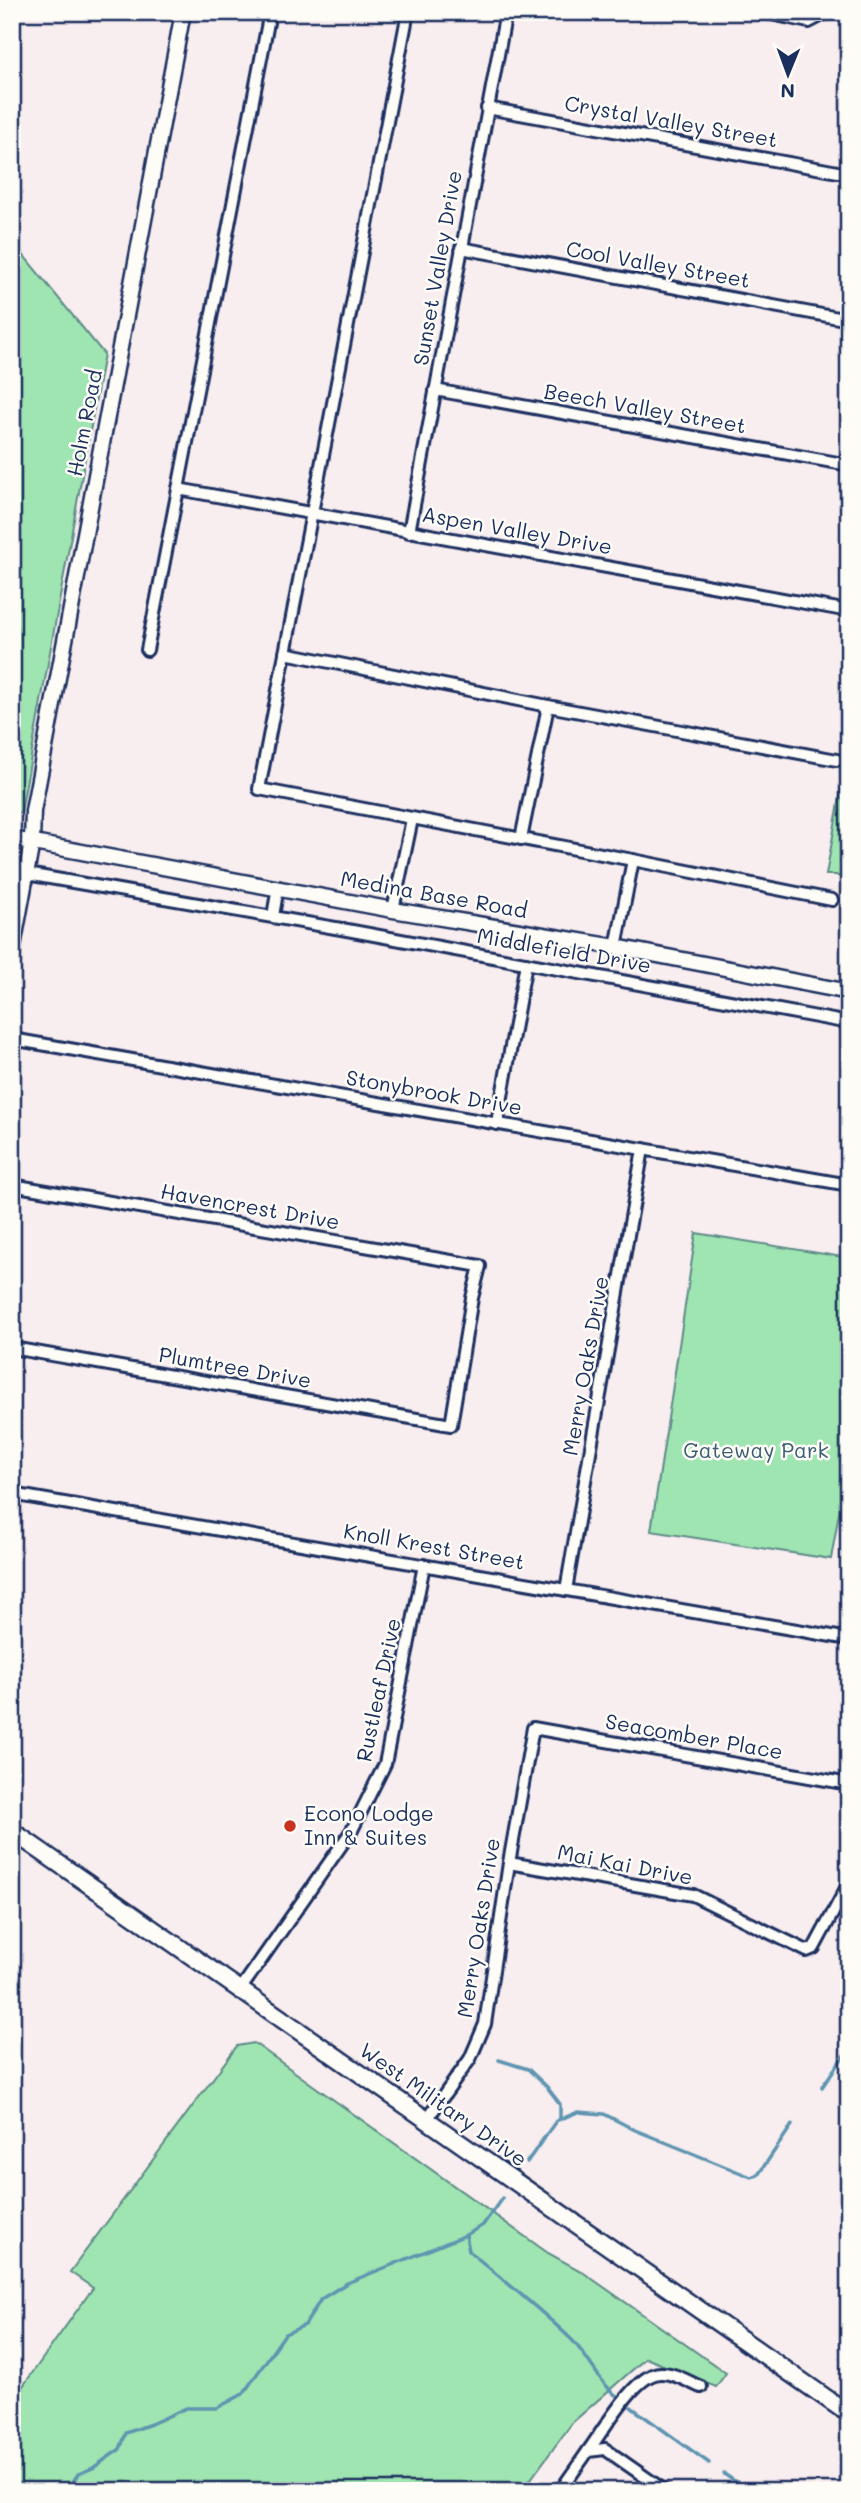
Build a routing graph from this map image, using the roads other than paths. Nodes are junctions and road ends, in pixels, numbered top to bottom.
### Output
1 (183, 12) edge
2 (270, 12) edge
3 (408, 12) edge
4 (506, 12) edge
5 (762, 12) edge
6 (828, 12) edge
7 (487, 108) junction
8 (849, 174) edge
9 (461, 248) junction
10 (849, 320) edge
11 (435, 390) junction
12 (849, 466) edge
13 (178, 489) junction
14 (310, 513) junction
15 (410, 531) junction
16 (849, 611) edge
17 (146, 650) dead end
18 (285, 653) junction
19 (548, 706) junction
20 (837, 760) dead end
21 (412, 818) junction
22 (12, 839) edge
23 (521, 839) junction
24 (32, 842) junction
25 (633, 860) junction
26 (27, 874) junction
27 (278, 887) junction
28 (832, 900) dead end
29 (393, 910) junction
30 (273, 916) junction
31 (616, 947) junction
32 (12, 952) edge
33 (526, 963) junction
34 (849, 992) edge
35 (849, 1023) edge
36 (12, 1039) edge
37 (497, 1124) junction
38 (643, 1149) junction
39 (12, 1185) edge
40 (849, 1185) edge
41 (12, 1348) edge
42 (451, 1425) joint
43 (12, 1494) edge
44 (424, 1565) junction
45 (566, 1590) junction
46 (849, 1639) edge
47 (533, 1728) joint
48 (849, 1784) edge
49 (12, 1831) edge
50 (509, 1863) junction
51 (849, 1883) edge
52 (240, 1990) junction
53 (427, 2119) junction
54 (701, 2387) dead end
55 (849, 2414) edge
56 (588, 2451) junction
57 (560, 2491) edge
58 (665, 2491) edge

1 - 24 street, Holm Road
2 - 13 street
3 - 14 street
4 - 7 street, Sunset Valley Drive
5 - 6 street
7 - 8 street, Crystal Valley Street
7 - 9 street, Sunset Valley Drive
9 - 10 street, Cool Valley Street
9 - 11 street, Sunset Valley Drive
11 - 12 street, Beech Valley Street
11 - 15 street, Sunset Valley Drive
13 - 14 street, Aspen Valley Drive
13 - 17 street
14 - 15 street, Aspen Valley Drive
14 - 18 street
15 - 16 street, Aspen Valley Drive
18 - 19 street
18 - 21 street
19 - 20 street
19 - 23 street
21 - 23 street
21 - 29 street
22 - 24 street, Medina Base Road
23 - 25 street
24 - 26 street, Holm Road
24 - 27 street, Medina Base Road
25 - 28 street
25 - 31 street
26 - 30 street, Middlefield Drive
26 - 32 street, Holm Road
27 - 29 street, Medina Base Road
27 - 30 street
29 - 31 street, Medina Base Road
30 - 33 street, Middlefield Drive
31 - 34 street, Medina Base Road
33 - 35 street, Middlefield Drive
33 - 37 street
36 - 37 street, Stonybrook Drive
37 - 38 street, Stonybrook Drive
38 - 40 street, Stonybrook Drive
38 - 45 street, Merry Oaks Drive
39 - 42 street, Havencrest Drive
41 - 42 street, Plumtree Drive
43 - 44 street, Knoll Krest Street
44 - 45 street, Knoll Krest Street
44 - 52 street, Rustleaf Drive
45 - 46 street, Knoll Krest Street
47 - 48 street, Seacomber Place
47 - 50 street, Merry Oaks Drive
49 - 52 main road, West Military Drive
50 - 51 street, Mai Kai Drive
50 - 53 street, Merry Oaks Drive
52 - 53 main road, West Military Drive
53 - 55 main road, West Military Drive
54 - 56 street
56 - 57 street
56 - 58 street

